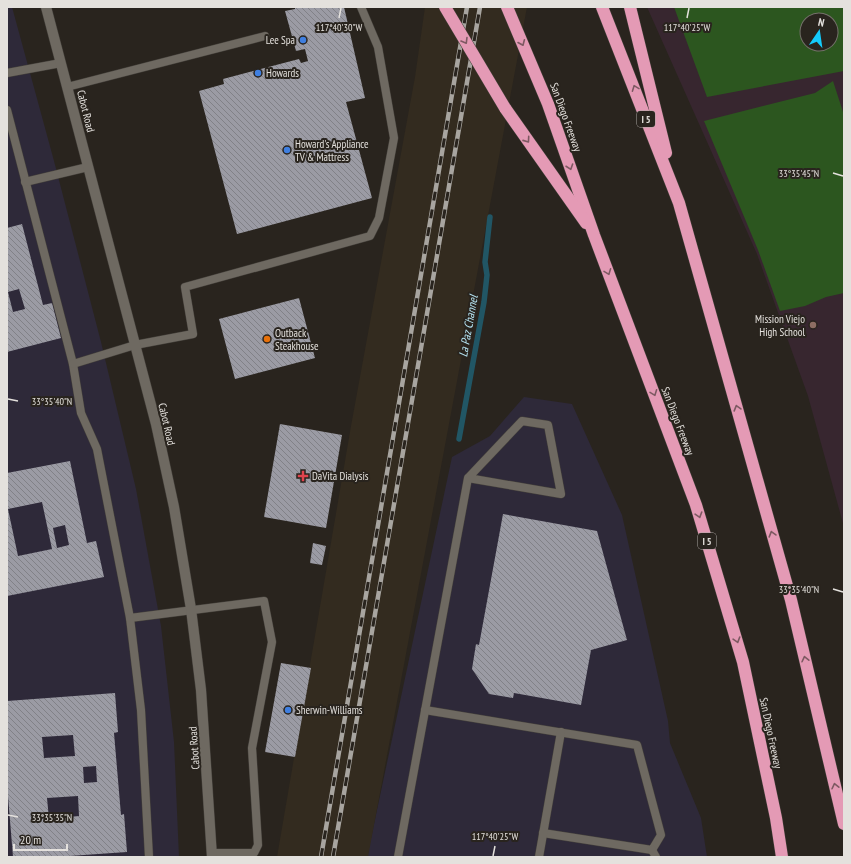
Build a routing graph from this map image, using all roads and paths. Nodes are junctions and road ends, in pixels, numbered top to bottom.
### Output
1 (46, 7) edge
2 (361, 7) edge
3 (445, 7) edge
4 (507, 7) edge
5 (602, 7) edge
6 (630, 7) edge
7 (265, 36) dead end
8 (61, 62) junction
9 (7, 73) edge
10 (67, 87) junction
11 (7, 110) edge
12 (88, 167) junction
13 (25, 182) junction
14 (678, 203) junction
15 (594, 235) junction
16 (135, 345) junction
17 (73, 364) junction
18 (468, 478) junction
19 (192, 609) junction
20 (130, 618) junction
21 (425, 710) junction
22 (561, 732) junction
23 (844, 824) edge
24 (543, 833) junction
25 (654, 853) edge
26 (212, 855) edge
27 (150, 857) edge
28 (398, 857) edge
29 (539, 857) edge
30 (782, 857) edge

1 - 8 main road, Cabot Road
2 - 16 lane
3 -> 15 highway, bridge
4 -> 15 highway, San Diego Freeway / I 5
14 -> 5 highway, I 5
6 - 14 highway
7 - 10 lane
8 - 9 lane
8 - 10 main road, Cabot Road
10 - 12 main road, Cabot Road
11 - 13 lane
12 - 13 lane
12 - 16 main road, Cabot Road
13 - 17 lane
23 -> 14 highway, I 5
15 -> 30 highway, San Diego Freeway / I 5
16 - 17 lane
16 - 19 main road, Cabot Road
17 - 20 lane
18 - 18 lane
18 - 21 lane
19 - 20 lane
19 - 26 main road, Cabot Road
19 - 26 lane
20 - 27 lane
21 - 22 lane
21 - 28 lane
22 - 24 lane
22 - 25 lane
24 - 25 lane
24 - 29 lane

